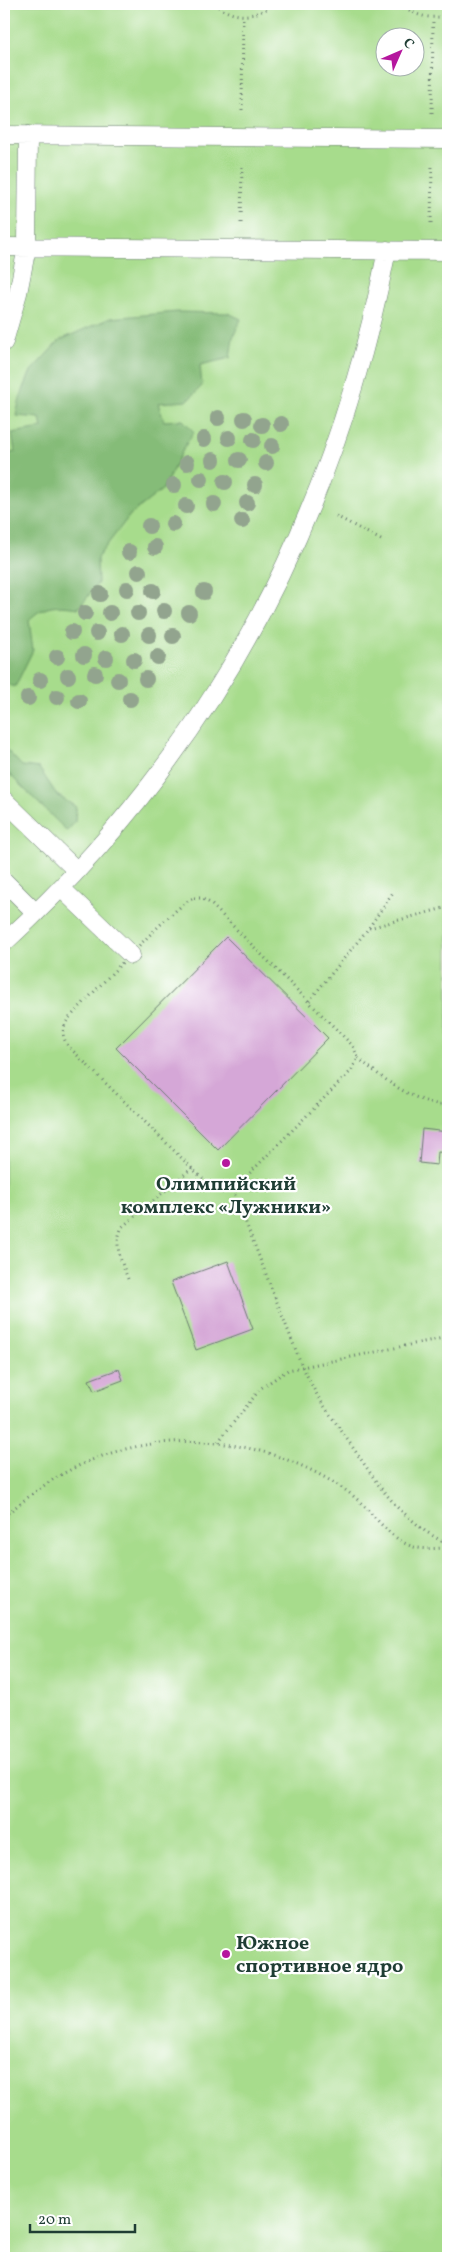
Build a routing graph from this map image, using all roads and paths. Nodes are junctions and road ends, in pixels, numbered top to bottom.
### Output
1 (214, 4) edge
2 (275, 4) edge
3 (401, 4) edge
4 (448, 16) edge
5 (4, 135) edge
6 (28, 135) junction
7 (448, 139) edge
8 (4, 247) edge
9 (27, 247) junction
10 (387, 250) junction
11 (448, 251) edge
12 (4, 342) edge
13 (313, 505) junction
14 (383, 541) dead end
15 (4, 800) edge
16 (77, 871) junction
17 (4, 881) edge
18 (61, 888) junction
19 (394, 891) dead end
20 (448, 907) edge
21 (36, 913) junction
22 (368, 929) junction
23 (4, 943) edge
24 (131, 955) junction
25 (309, 1001) junction
26 (358, 1058) junction
27 (448, 1106) edge
28 (192, 1168) junction
29 (233, 1190) junction
30 (128, 1278) dead end
31 (448, 1338) edge
32 (302, 1366) junction
33 (218, 1442) junction
34 (4, 1516) edge
35 (448, 1546) edge

1 - 2 path
3 - 4 path
5 - 6 lane
6 - 7 lane
6 - 9 lane
8 - 9 lane
9 - 10 lane
9 - 12 lane
10 - 11 lane
10 - 13 lane
13 - 14 path
13 - 16 lane
15 - 16 lane
16 - 18 lane
17 - 21 lane
18 - 21 lane
18 - 24 lane
19 - 22 path
20 - 22 path
21 - 23 lane
22 - 25 path
24 - 25 path
24 - 28 path
25 - 26 path
26 - 27 path
26 - 29 path
28 - 29 path
28 - 30 path
29 - 32 path
31 - 32 path
32 - 33 path
32 - 35 path
33 - 34 path
33 - 35 path

